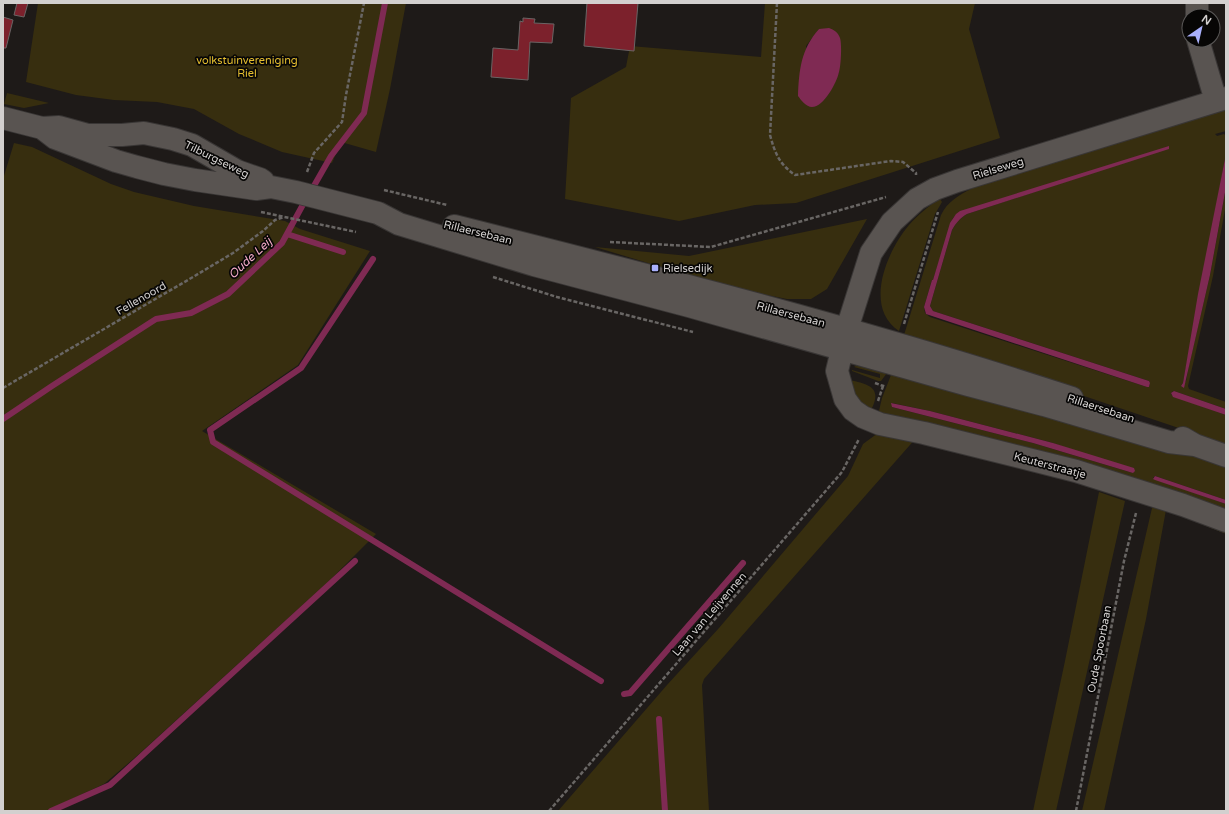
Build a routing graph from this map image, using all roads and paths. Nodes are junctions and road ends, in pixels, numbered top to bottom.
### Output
1 (364, 3) edge
2 (777, 3) edge
3 (1201, 48) edge
4 (1221, 99) edge
5 (3, 118) edge
6 (42, 128) junction
7 (307, 172) dead end
8 (957, 181) junction
9 (271, 187) junction
10 (380, 189) dead end
11 (917, 199) junction
12 (328, 200) joint
13 (449, 205) dead end
14 (319, 224) dead end
15 (603, 241) dead end
16 (844, 339) junction
17 (896, 354) junction
18 (837, 372) junction
19 (3, 388) edge
20 (871, 421) junction
21 (1226, 456) edge
22 (1141, 491) junction
23 (1226, 521) edge
24 (549, 811) edge
25 (1076, 811) edge

1 - 7 path
2 - 11 path
3 - 4 street
4 - 8 street, Rielseweg
5 - 6 street, Tilburgseweg
6 - 9 street, Tilburgseweg
6 - 9 street, Tilburgseweg
8 - 11 street, Rielseweg
8 - 17 path
9 - 12 street, Tilburgseweg
10 - 13 path, Rillaersebaan
11 - 15 path
11 - 16 street, Rielseweg
12 - 16 street, Rillaersebaan
14 - 19 path, Fellenoord
16 - 17 street, Rillaersebaan
16 - 18 street
17 - 18 path
17 - 21 street, Rillaersebaan
18 - 20 street
20 - 22 street, Keuterstraatje
20 - 24 path, Laan van Leijvennen
22 - 23 street, Keuterstraatje
22 - 25 path, Oude Spoorbaan

